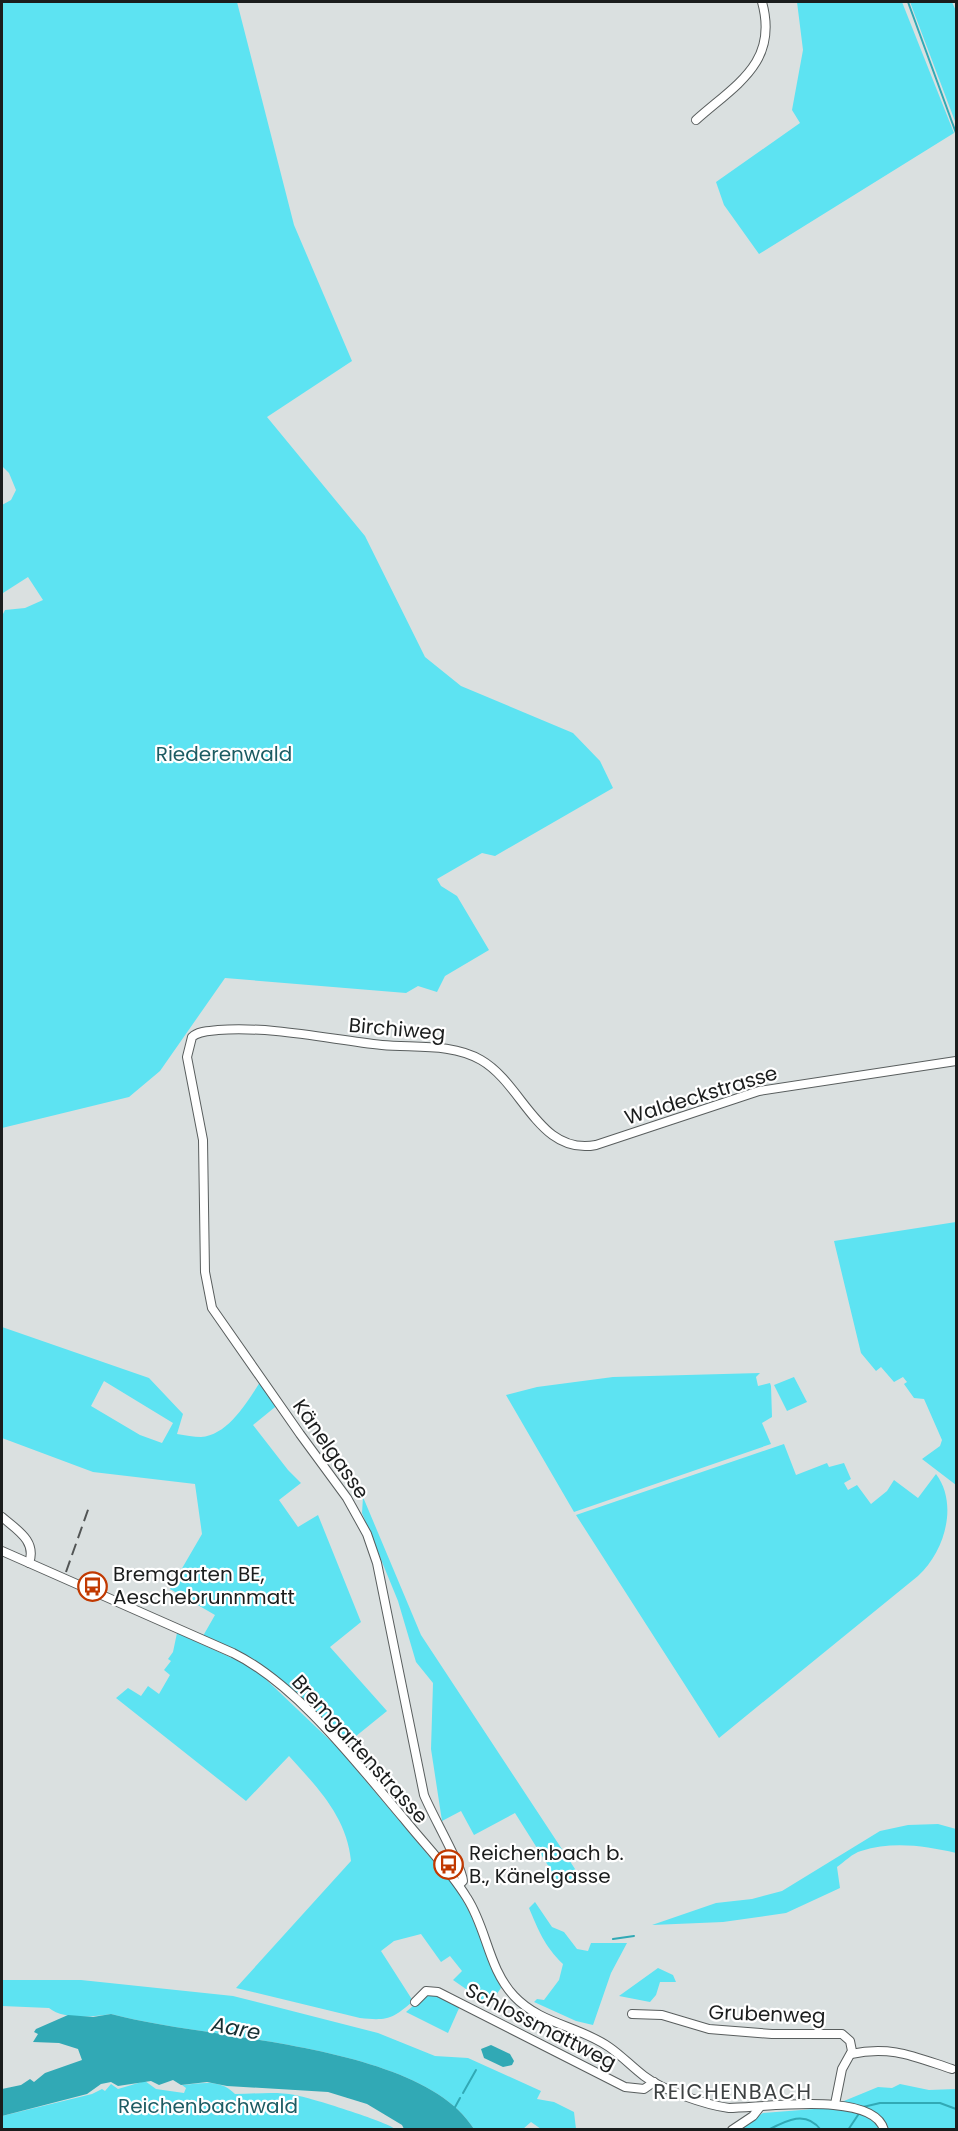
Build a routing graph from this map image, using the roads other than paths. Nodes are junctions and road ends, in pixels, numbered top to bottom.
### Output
1 (762, 2) edge
2 (696, 120) dead end
3 (192, 1037) joint
4 (957, 1060) edge
5 (564, 1144) joint
6 (2, 1517) edge
7 (2, 1551) edge
8 (29, 1563) junction
9 (459, 1886) junction
10 (415, 2002) dead end
11 (632, 2014) dead end
12 (851, 2054) junction
13 (952, 2069) dead end
14 (654, 2082) junction
15 (835, 2104) junction
16 (760, 2107) junction
17 (732, 2130) edge
18 (884, 2130) edge

1 - 2 street
3 - 5 street, Birchiweg
3 - 9 street, Känelgasse
4 - 5 street, Waldeckstrasse
6 - 8 street
7 - 8 street, Bremgartenstrasse
8 - 9 street, Bremgartenstrasse
9 - 14 street
10 - 14 street, Schlossmattweg
11 - 12 street, Grubenweg
12 - 13 street
12 - 15 street
14 - 16 street
15 - 16 street
15 - 18 street
16 - 17 street

